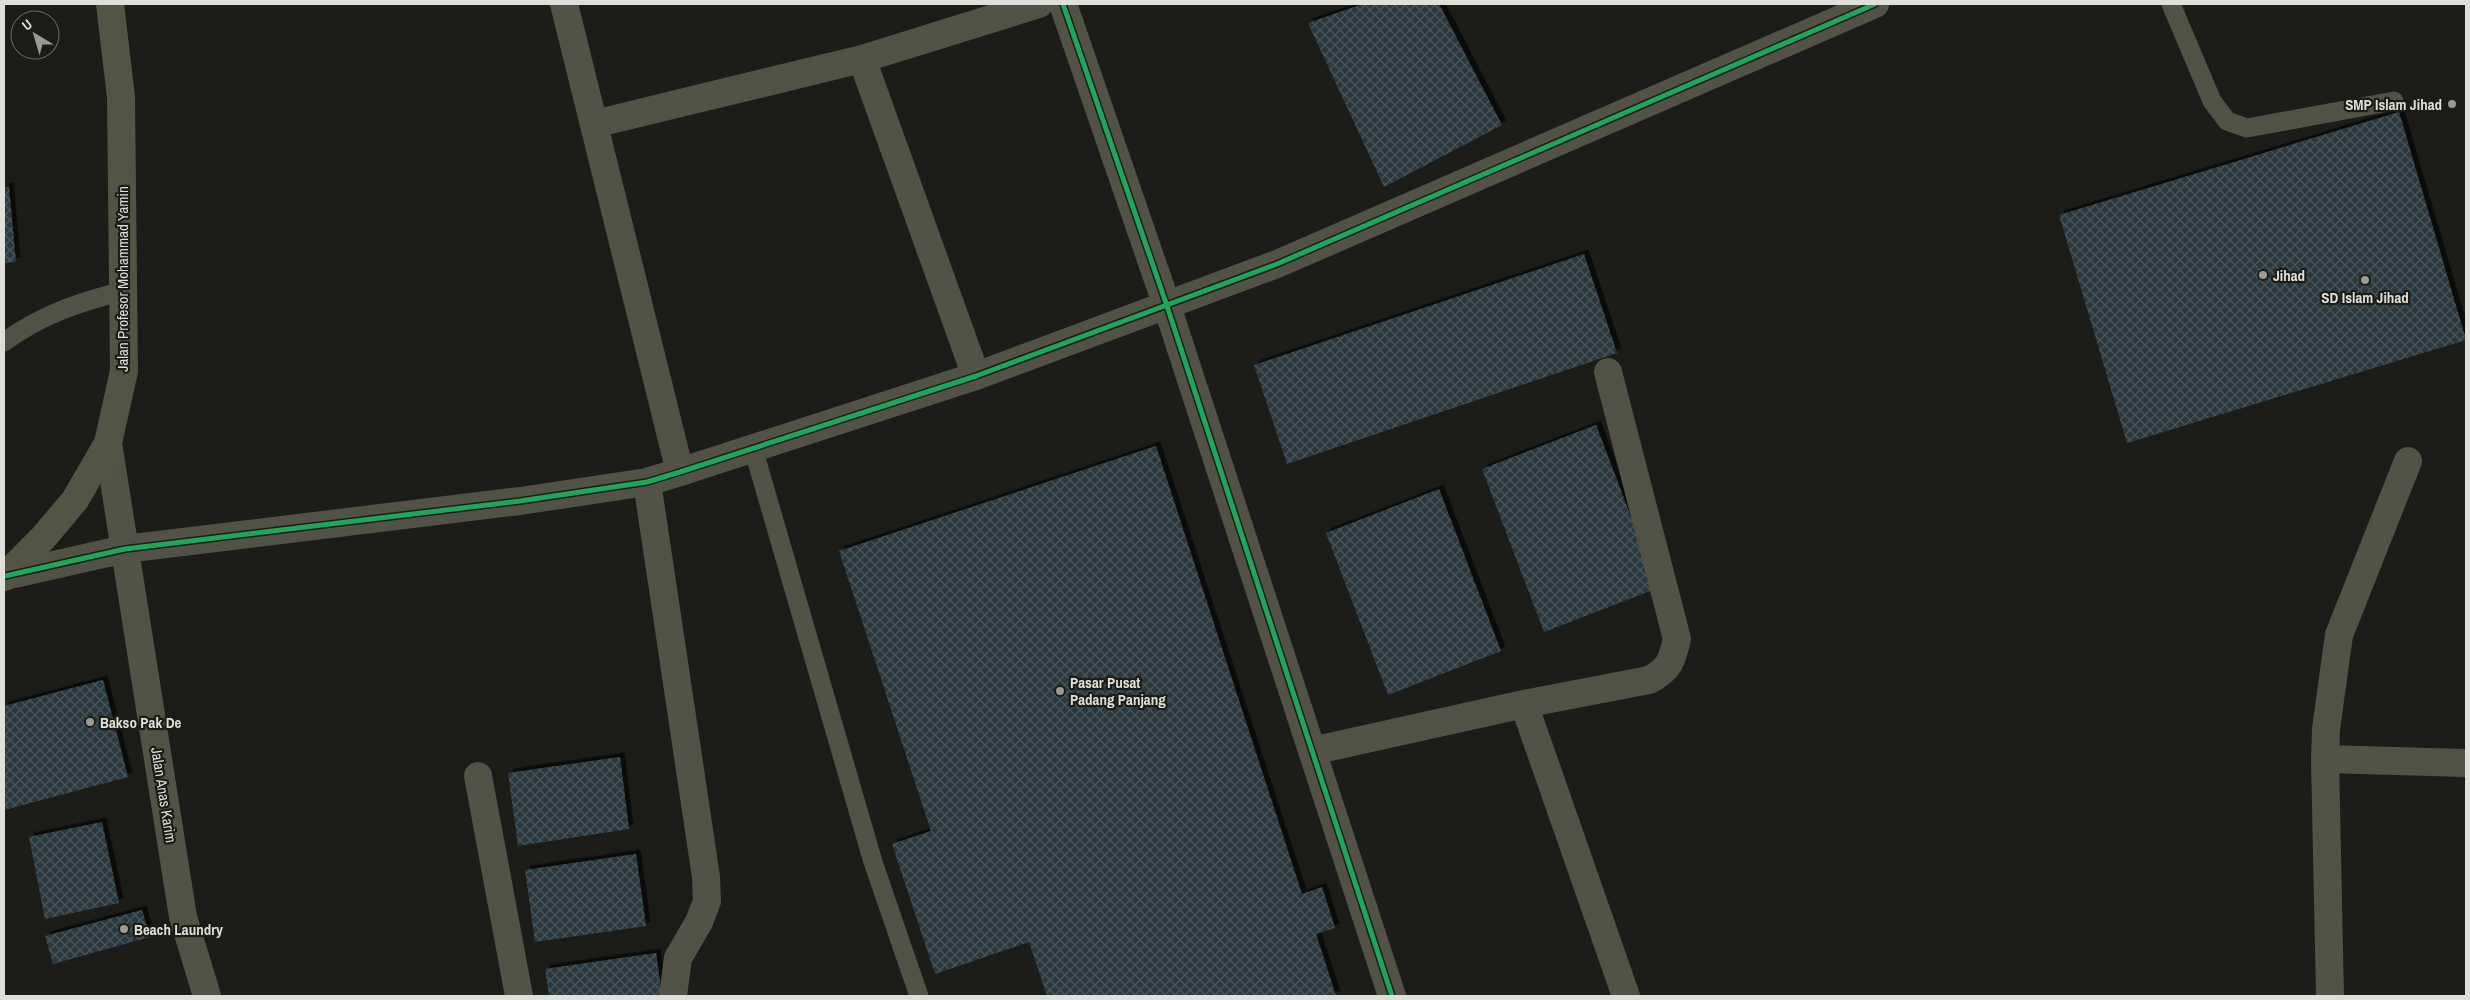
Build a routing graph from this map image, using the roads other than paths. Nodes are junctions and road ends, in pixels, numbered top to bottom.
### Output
1 (110, 4) edge
2 (564, 4) edge
3 (1039, 4) edge
4 (1064, 4) edge
5 (1875, 4) edge
6 (2172, 4) edge
7 (862, 58) junction
8 (2394, 101) dead end
9 (594, 124) junction
10 (123, 291) junction
11 (1167, 306) junction
12 (4, 342) edge
13 (1608, 372) dead end
14 (976, 376) junction
15 (108, 443) junction
16 (753, 448) junction
17 (2408, 461) dead end
18 (680, 472) junction
19 (647, 482) junction
20 (124, 548) junction
21 (4, 576) edge
22 (1524, 704) junction
23 (1312, 751) junction
24 (2325, 759) junction
25 (2466, 763) edge
26 (478, 776) dead end
27 (207, 996) edge
28 (518, 996) edge
29 (673, 996) edge
30 (919, 996) edge
31 (1392, 996) edge
32 (1626, 996) edge
33 (2330, 996) edge

1 - 10 highway, Jalan Profesor Mohammad Yamin
2 - 9 street
3 - 7 street
4 - 11 street
5 - 11 street
6 - 8 lane
7 - 9 street
7 - 14 street
9 - 18 street
10 - 12 lane
10 - 15 highway, Jalan Profesor Mohammad Yamin
11 - 14 street
11 - 23 street
13 - 22 street
14 - 16 street
15 - 20 street, Jalan Anas Karim
15 - 21 highway, Jalan Profesor Mohammad Yamin
16 - 18 street
16 - 30 lane
17 - 24 street
18 - 19 street
19 - 20 street
19 - 29 street
20 - 21 street
20 - 27 street, Jalan Anas Karim
22 - 23 street
22 - 32 street
23 - 31 street
24 - 25 street
24 - 33 street
26 - 28 street

